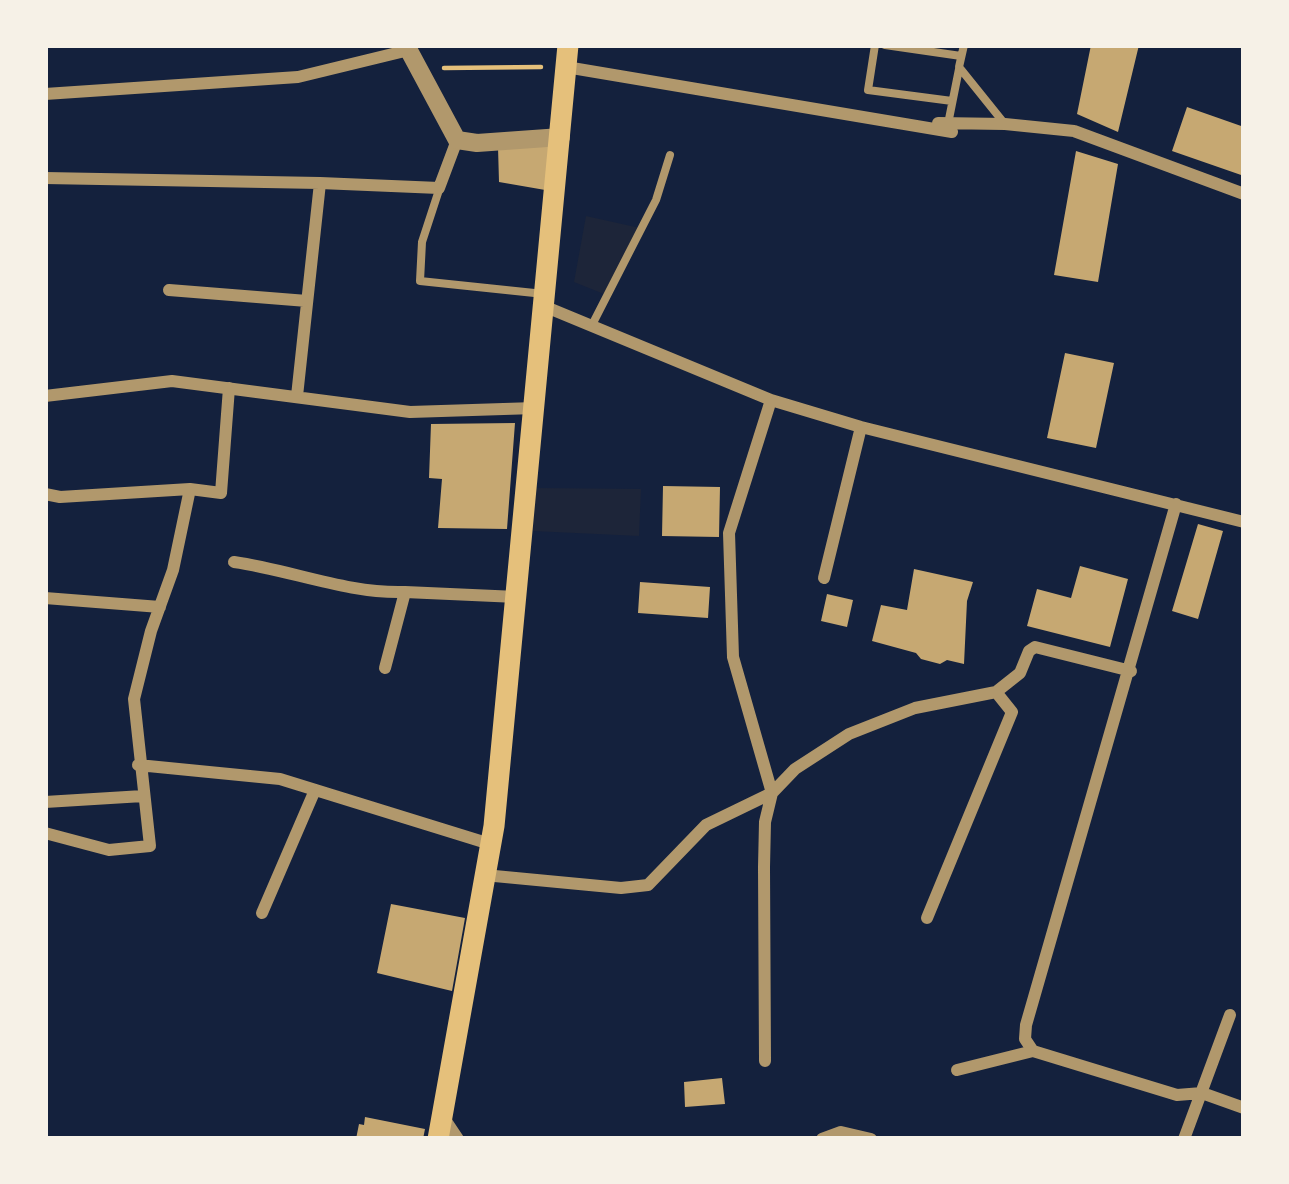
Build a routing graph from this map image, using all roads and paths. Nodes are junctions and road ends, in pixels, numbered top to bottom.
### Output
1 (875, 45) edge
2 (885, 45) edge
3 (964, 45) edge
4 (407, 48) edge
5 (567, 56) edge
6 (961, 56) junction
7 (959, 67) junction
8 (421, 68) junction
9 (45, 94) edge
10 (952, 101) junction
11 (1005, 124) junction
12 (950, 128) junction
13 (561, 137) junction
14 (457, 140) junction
15 (670, 154) dead end
16 (45, 178) edge
17 (320, 183) junction
18 (440, 188) junction
19 (1244, 194) edge
20 (169, 290) dead end
21 (307, 301) junction
22 (547, 301) junction
23 (591, 326) junction
24 (229, 388) junction
25 (45, 396) edge
26 (296, 396) junction
27 (771, 400) junction
28 (536, 407) junction
29 (861, 427) junction
30 (190, 489) junction
31 (45, 494) edge
32 (1176, 504) junction
33 (1244, 522) edge
34 (234, 562) dead end
35 (824, 578) dead end
36 (405, 592) junction
37 (518, 597) junction
38 (45, 598) edge
39 (160, 608) junction
40 (385, 668) dead end
41 (1131, 671) junction
42 (996, 692) junction
43 (138, 765) junction
44 (315, 790) junction
45 (772, 793) junction
46 (143, 796) junction
47 (45, 802) edge
48 (45, 833) edge
49 (490, 844) junction
50 (483, 874) junction
51 (262, 914) dead end
52 (927, 918) dead end
53 (1230, 1015) dead end
54 (1033, 1051) junction
55 (765, 1061) dead end
56 (957, 1070) dead end
57 (1202, 1094) junction
58 (1244, 1108) edge
59 (442, 1114) junction
60 (437, 1139) edge
61 (458, 1139) edge
62 (822, 1139) edge
63 (871, 1139) edge
64 (1184, 1139) edge

1 - 10 lane
2 - 6 lane
3 - 6 lane
4 - 8 street
4 - 9 street
5 - 8 path
5 - 12 street
5 - 13 main road
6 - 7 lane
7 - 10 lane
7 - 11 lane
8 - 14 street
10 - 12 lane
11 - 12 street
11 - 19 street
13 - 14 street
13 - 22 main road
14 - 18 street
15 - 23 lane
16 - 17 street
17 - 18 street
17 - 21 street
18 - 22 lane
20 - 21 street
21 - 26 street
22 - 23 street
22 - 28 main road
23 - 27 street
24 - 25 street
24 - 26 street
24 - 30 street
26 - 28 street
27 - 29 street
27 - 45 street
28 - 37 main road
29 - 32 street
29 - 35 street
30 - 31 street
30 - 39 street
32 - 33 street
32 - 41 street
34 - 36 street
36 - 37 street
36 - 40 street
37 - 49 main road
38 - 39 street
39 - 43 street
41 - 42 street
41 - 54 street
42 - 45 street
42 - 52 street
43 - 44 street
43 - 46 street
44 - 49 street
44 - 51 street
45 - 50 street
45 - 55 street
46 - 47 street
46 - 48 street
49 - 50 main road
50 - 59 main road
53 - 57 street
54 - 56 street
54 - 57 street
57 - 58 street
57 - 64 street
59 - 60 main road
59 - 61 street
62 - 63 street

